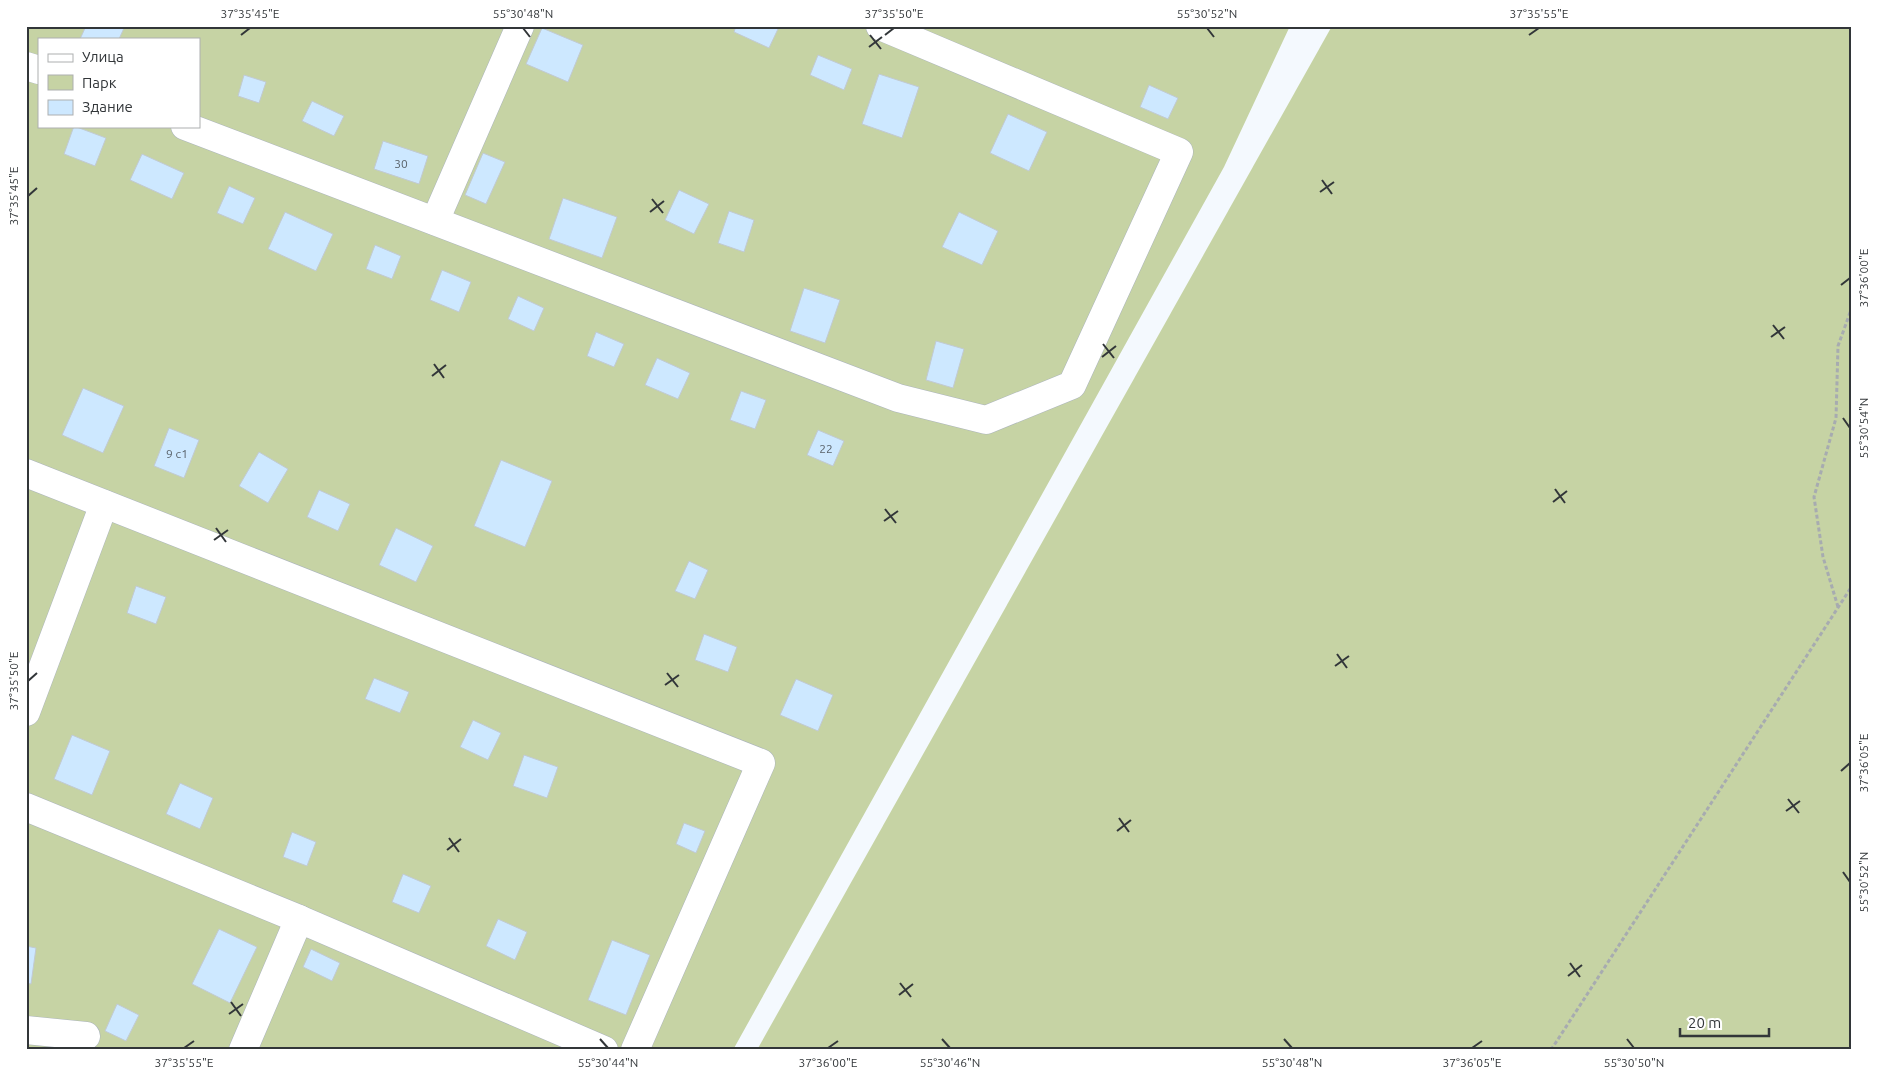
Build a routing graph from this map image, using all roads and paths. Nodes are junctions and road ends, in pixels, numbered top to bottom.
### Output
1 (520, 26) edge
2 (880, 26) edge
3 (26, 66) edge
4 (38, 70) edge
5 (190, 128) edge
6 (435, 221) junction
7 (1852, 307) edge
8 (26, 473) edge
9 (104, 504) junction
10 (1852, 586) edge
11 (1838, 607) junction
12 (26, 712) edge
13 (26, 808) edge
14 (299, 919) junction
15 (26, 1030) edge
16 (86, 1036) dead end
17 (243, 1050) edge
18 (604, 1050) edge
19 (634, 1050) edge
20 (1551, 1050) edge

1 - 6 lane
2 - 6 lane
3 - 4 lane
5 - 6 lane
7 - 11 path
8 - 9 lane
9 - 12 lane
9 - 19 lane
10 - 11 path
11 - 20 path
13 - 14 lane
14 - 17 lane
14 - 18 lane
15 - 16 lane

